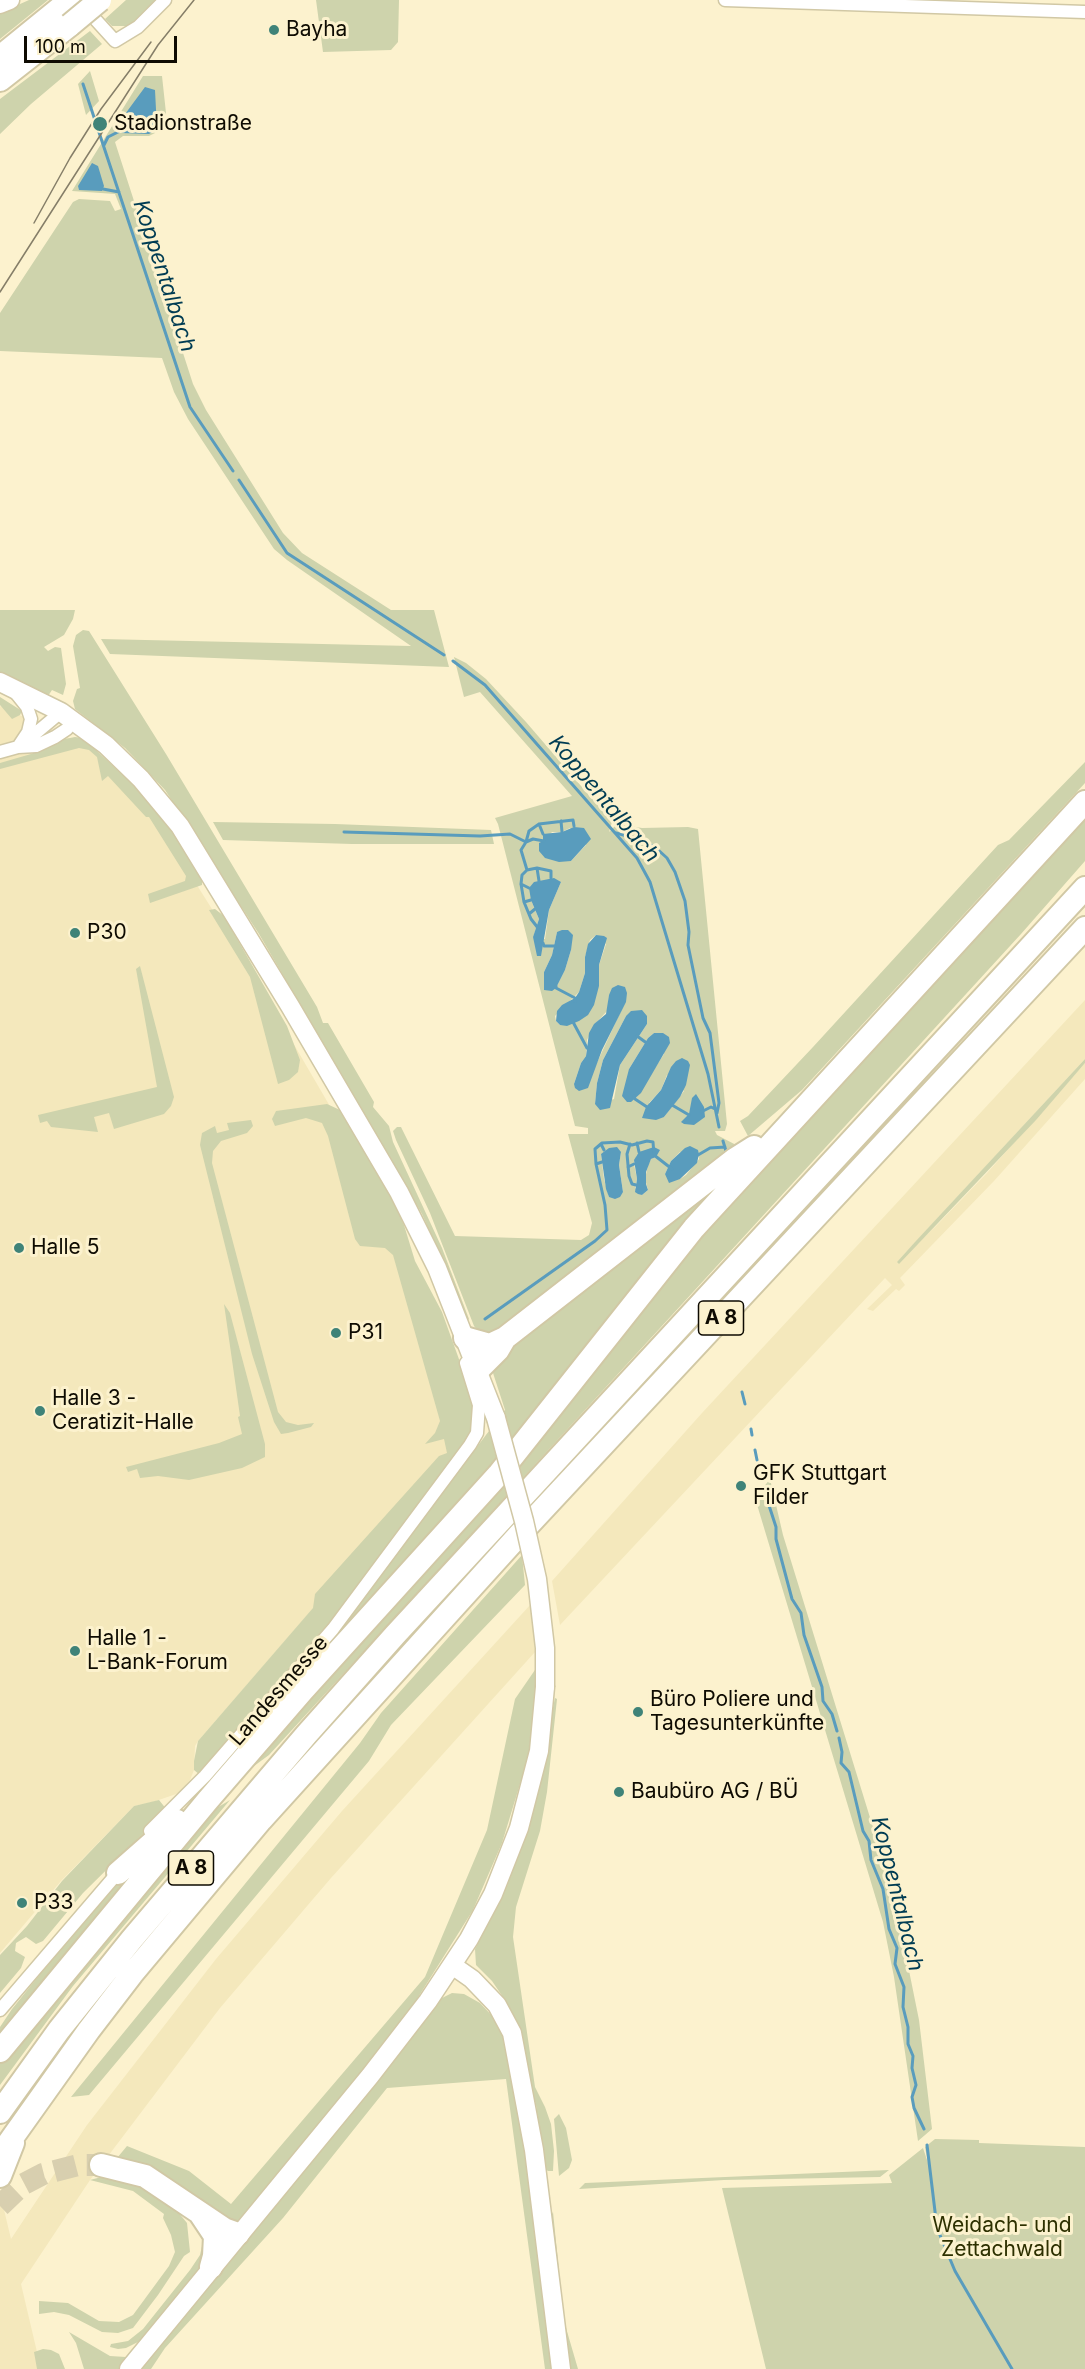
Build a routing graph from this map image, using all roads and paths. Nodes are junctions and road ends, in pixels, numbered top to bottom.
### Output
1 (10, 0) edge
2 (78, 0) edge
3 (100, 0) edge
4 (165, 0) edge
5 (725, 0) edge
6 (0, 4) edge
7 (66, 12) edge
8 (1085, 12) edge
9 (0, 57) edge
10 (0, 80) edge
11 (6, 686) edge
12 (67, 716) junction
13 (18, 747) junction
14 (0, 752) edge
15 (1085, 802) edge
16 (1084, 887) edge
17 (1085, 928) edge
18 (781, 1131) junction
19 (465, 1338) junction
20 (505, 1338) junction
21 (478, 1370) junction
22 (208, 1800) junction
23 (118, 1873) junction
24 (452, 1965) junction
25 (0, 2010) edge
26 (0, 2051) edge
27 (0, 2112) edge
28 (21, 2125) junction
29 (0, 2155) edge
30 (101, 2165) tunnel mouth
31 (0, 2176) edge
32 (201, 2213) junction
33 (238, 2234) junction
34 (211, 2267) junction
35 (129, 2369) edge
36 (561, 2369) edge

1 - 6 main road
2 - 4 street
3 - 7 highway, bridge
5 - 8 street
7 - 9 highway
7 - 10 highway
11 - 12 main road
11 - 13 street
12 - 13 street
12 - 19 main road
13 - 14 street
15 - 18 highway
16 - 27 highway, A 8
17 - 28 highway, A 8
18 - 20 highway
18 - 22 highway
19 - 20 highway
19 - 21 main road
19 - 23 street, Landesmesse
20 - 21 highway
21 - 24 main road, bridge
22 - 23 highway
22 - 26 highway
23 - 25 street, Landesmesse
24 - 33 main road
24 - 36 main road
28 - 29 highway, A 8
28 - 31 highway
30 - 32 highway
32 - 33 highway
32 - 34 highway
33 - 34 main road
34 - 35 main road

